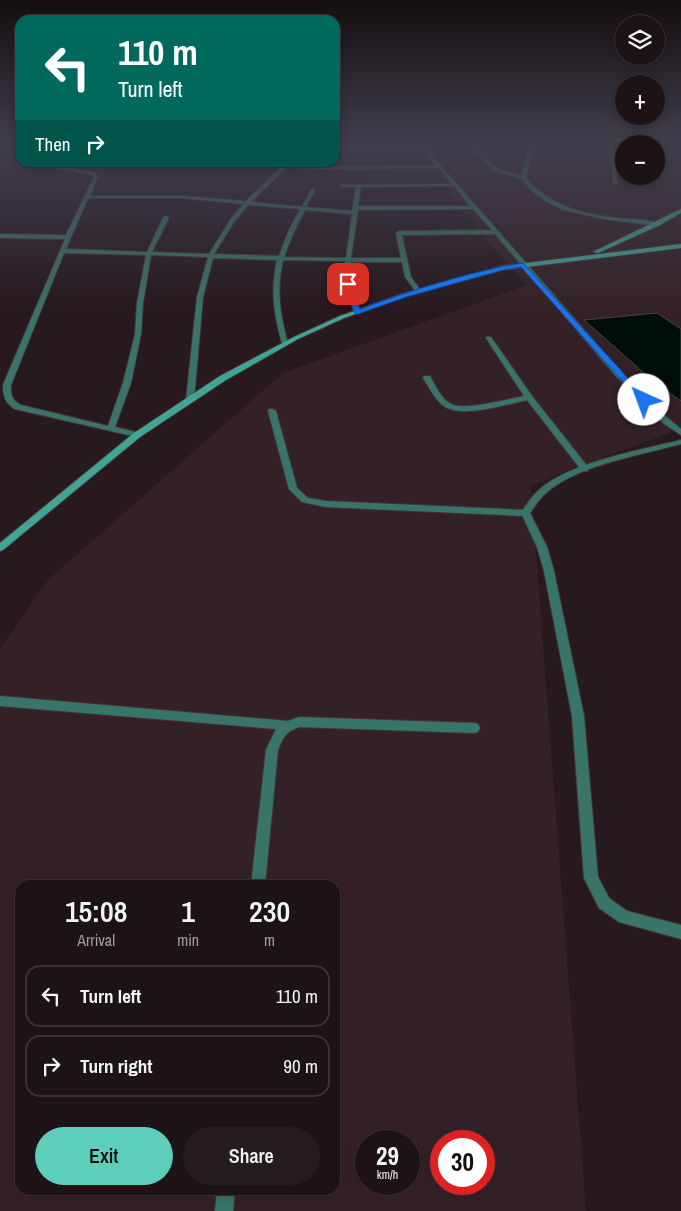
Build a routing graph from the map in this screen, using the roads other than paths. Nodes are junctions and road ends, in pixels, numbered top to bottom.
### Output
1 (87, 200) edge
2 (215, 200) edge
3 (250, 200) edge
4 (308, 200) edge
5 (357, 200) edge
6 (470, 200) edge
7 (547, 200) edge
8 (247, 202) junction
9 (476, 207) junction
10 (303, 208) junction
11 (355, 210) junction
12 (681, 211) edge
13 (166, 218) dead end
14 (658, 224) junction
15 (497, 232) junction
16 (0, 236) edge
17 (68, 237) junction
18 (681, 246) edge
19 (64, 251) junction
20 (149, 253) junction
21 (211, 255) junction
22 (585, 256) junction
23 (279, 258) junction
24 (349, 260) junction
25 (404, 260) junction
26 (523, 265) junction
27 (418, 291) junction
28 (358, 312) junction
29 (489, 338) dead end
30 (285, 344) junction
31 (427, 378) dead end
32 (529, 397) junction
33 (190, 400) junction
34 (272, 411) dead end
35 (112, 428) junction
36 (681, 433) edge
37 (138, 434) junction
38 (681, 442) edge
39 (585, 469) junction
40 (525, 513) junction
41 (0, 548) edge
42 (0, 701) edge
43 (287, 725) junction
44 (474, 728) dead end
45 (259, 880) edge
46 (681, 932) edge
47 (226, 1195) edge
48 (224, 1211) edge

1 - 17 street
2 - 8 street
3 - 8 street
4 - 10 street
5 - 11 street
6 - 9 street
7 - 14 street
8 - 10 street
8 - 21 street
9 - 11 street
9 - 15 street
10 - 11 street
10 - 23 street
11 - 24 street
12 - 14 street
13 - 20 street
14 - 22 street
15 - 25 street
15 - 26 street
16 - 17 street
17 - 19 street
18 - 22 street
19 - 20 street
19 - 35 street
20 - 21 street
20 - 35 street
21 - 23 street
21 - 33 street
22 - 26 street
23 - 24 street
23 - 30 street
24 - 25 street
24 - 28 street
25 - 27 street
26 - 27 street
26 - 36 street
27 - 28 street
28 - 30 street
29 - 32 street
30 - 33 street
31 - 32 street
32 - 39 street
33 - 37 street
34 - 40 street
35 - 37 street
37 - 41 street
38 - 39 street
39 - 40 street
40 - 46 street
42 - 43 street
43 - 44 street
43 - 45 street
47 - 48 street

